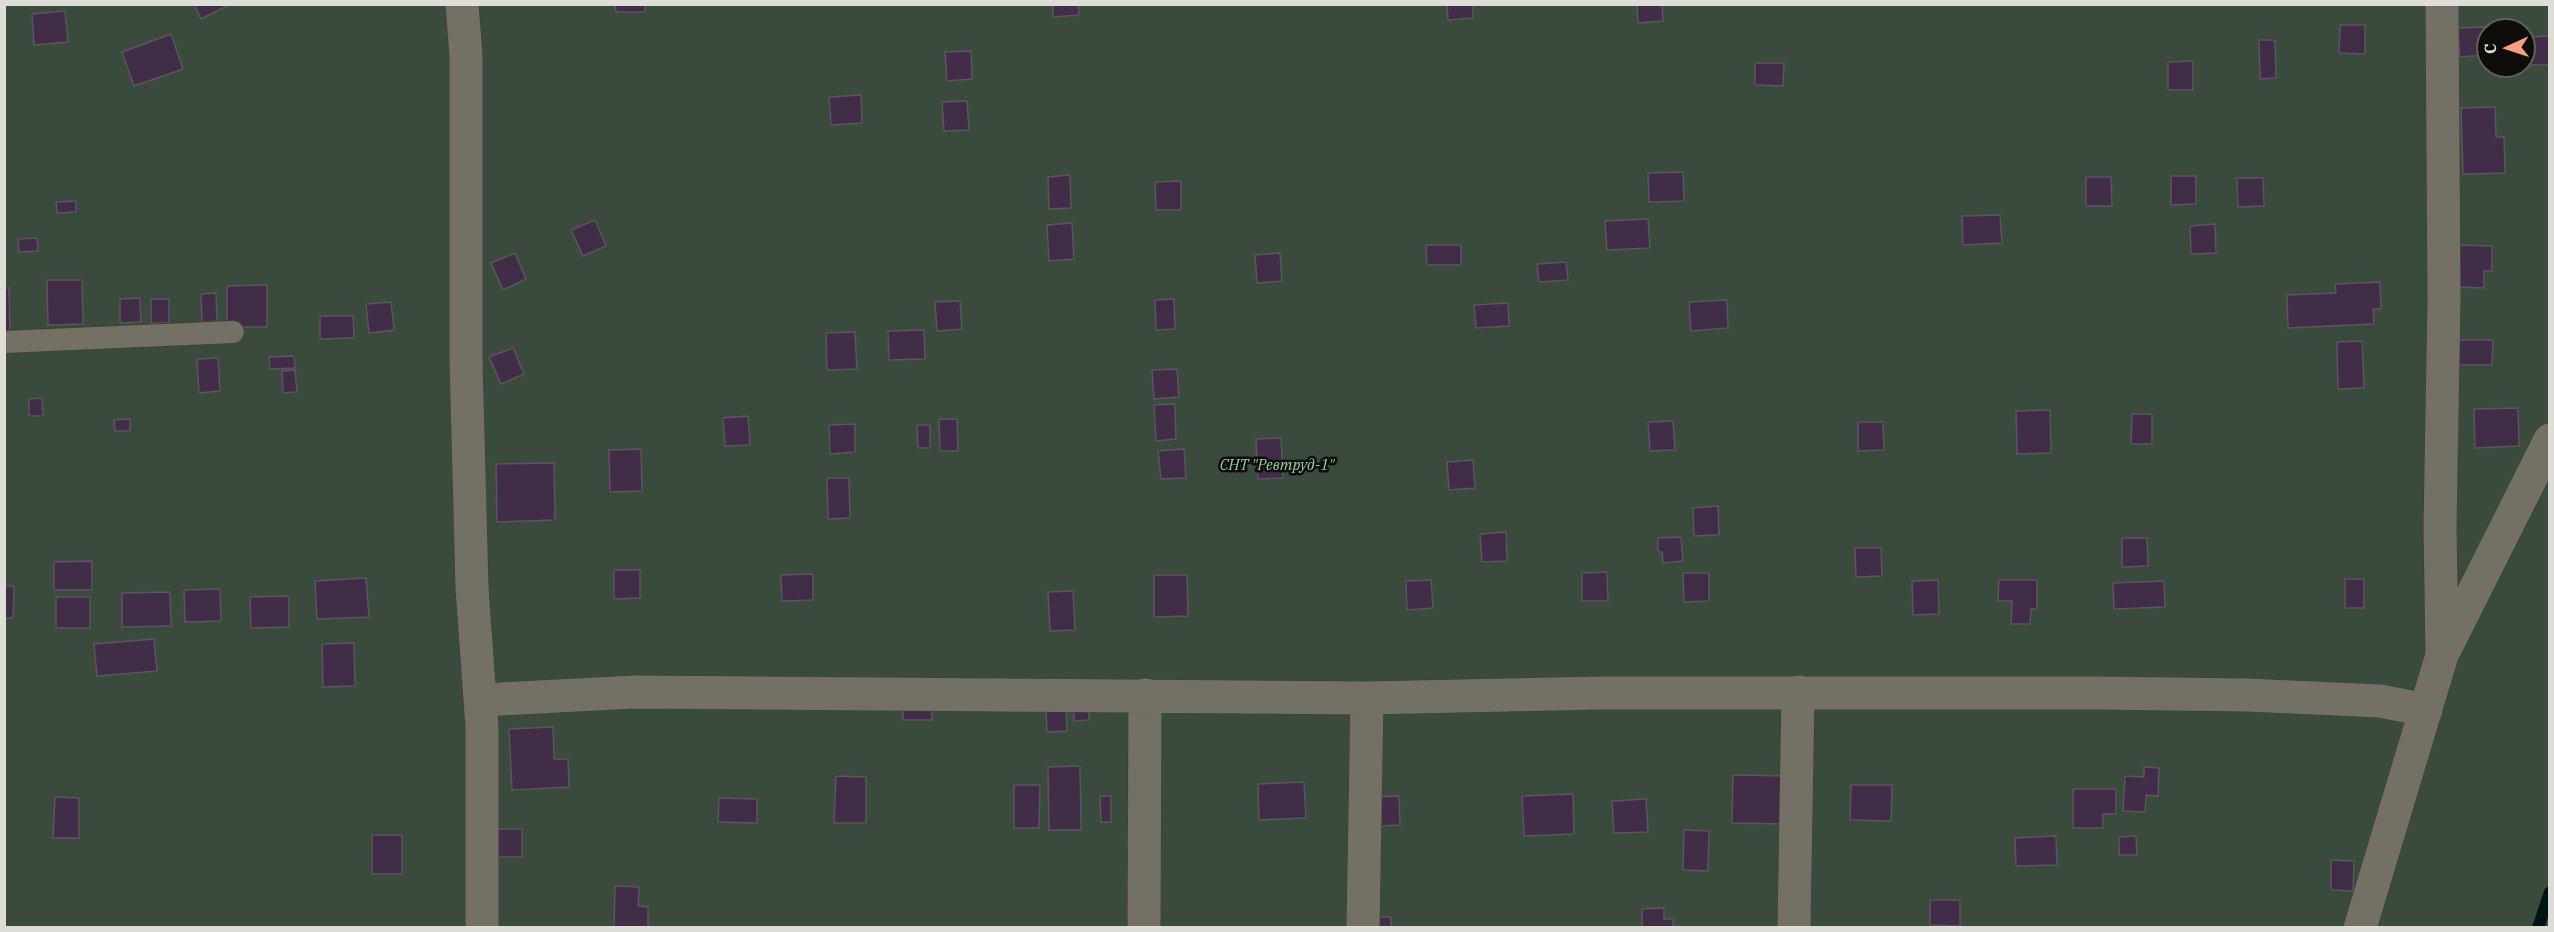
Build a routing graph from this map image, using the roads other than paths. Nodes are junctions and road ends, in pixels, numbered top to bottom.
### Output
1 (462, 4) edge
2 (2442, 4) edge
3 (233, 332) dead end
4 (4, 342) edge
5 (2550, 440) edge
6 (2442, 655) junction
7 (1798, 692) junction
8 (1145, 695) junction
9 (1367, 698) junction
10 (482, 699) junction
11 (2426, 710) junction
12 (482, 927) edge
13 (1144, 927) edge
14 (1364, 927) edge
15 (1794, 927) edge
16 (2360, 927) edge

1 - 10 street
2 - 6 street
3 - 4 lane
5 - 6 street
6 - 11 street
7 - 9 street
7 - 11 street
7 - 15 street
8 - 9 street
8 - 10 street
8 - 13 street
9 - 14 street
10 - 12 street
11 - 16 street

